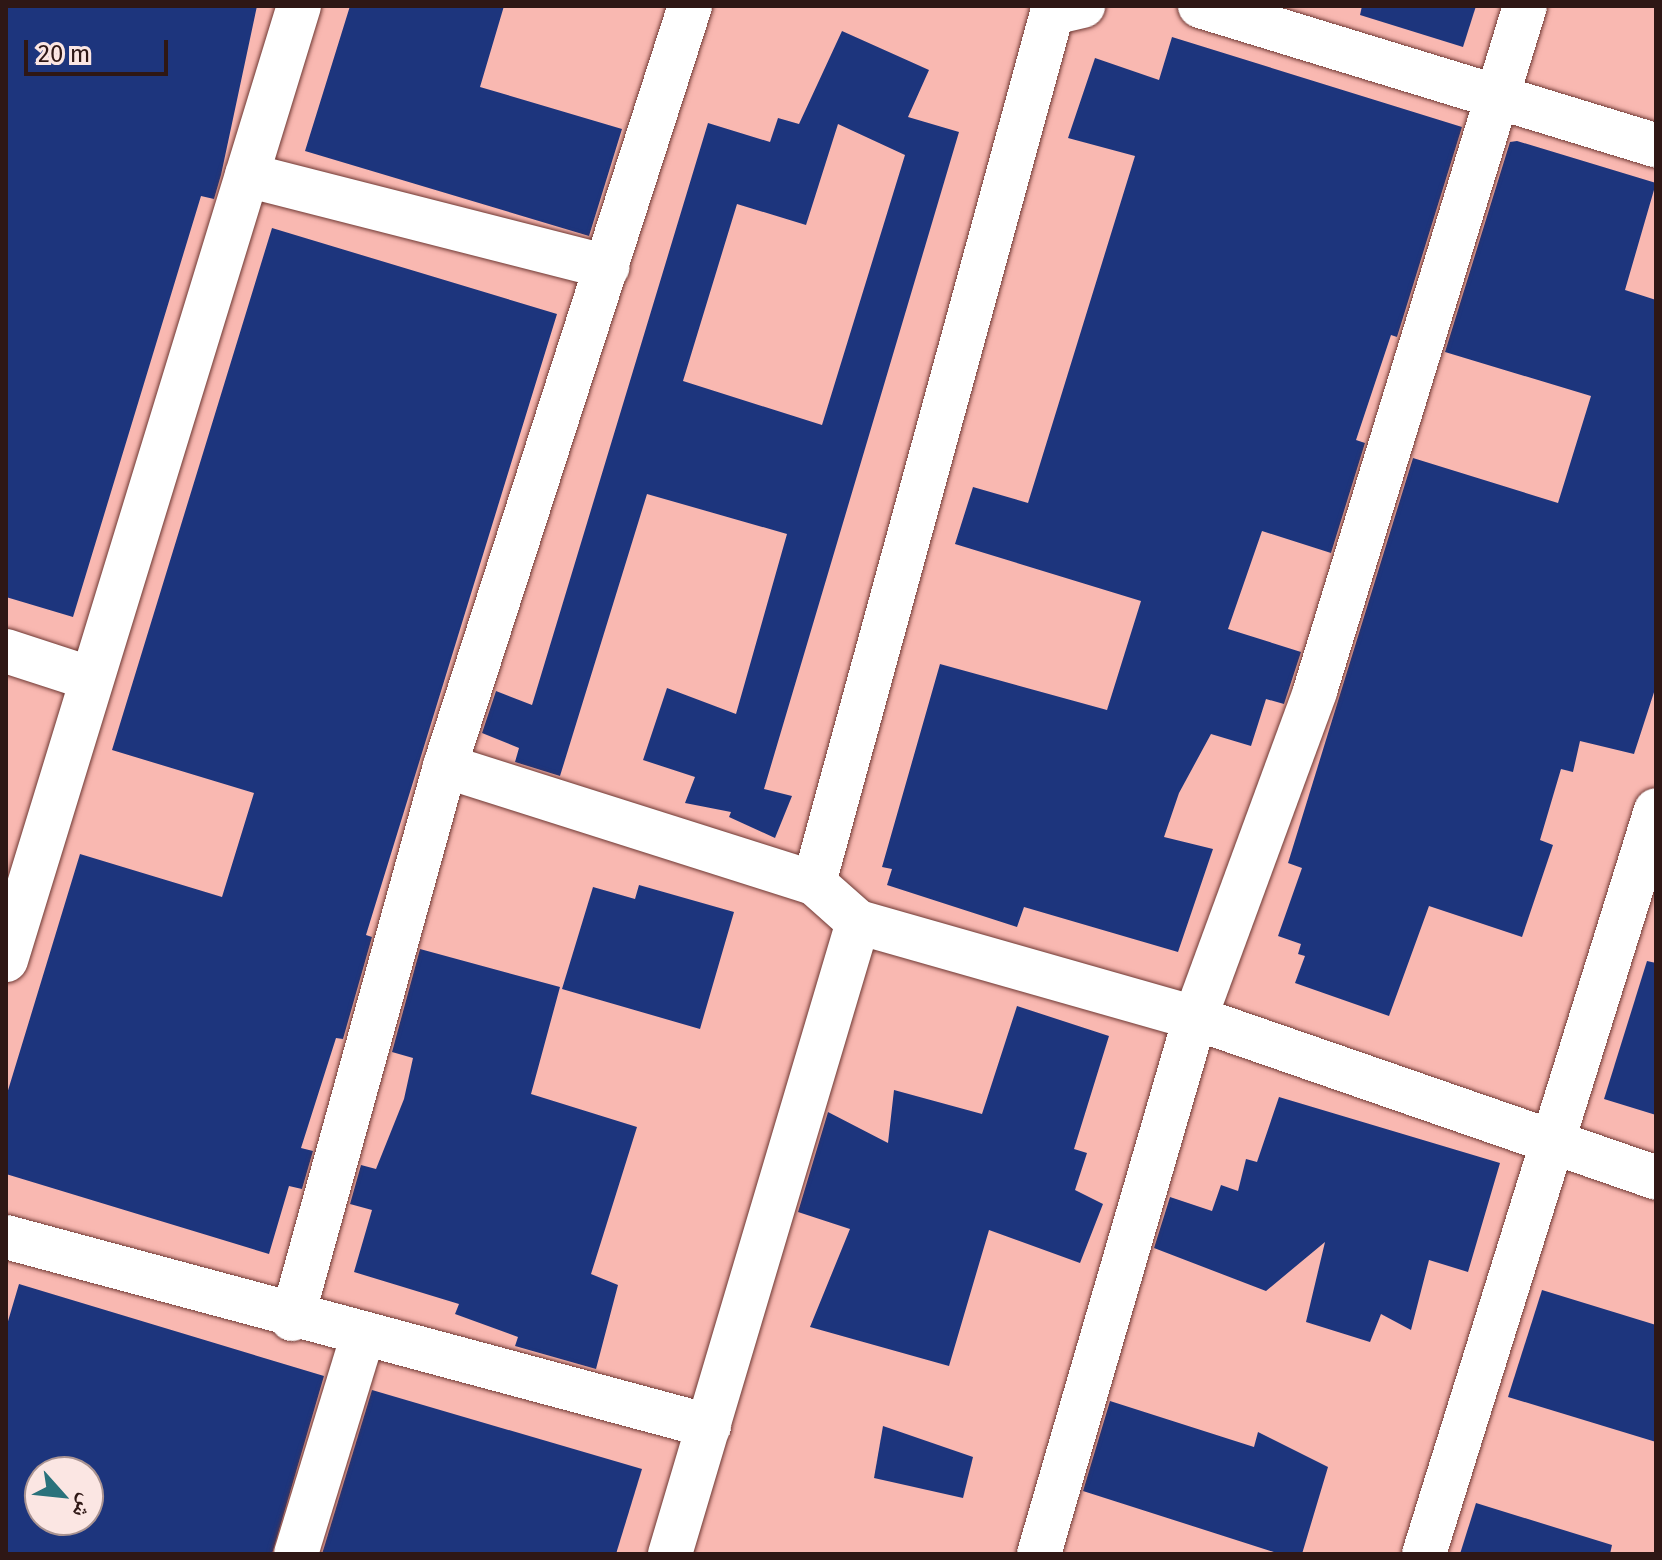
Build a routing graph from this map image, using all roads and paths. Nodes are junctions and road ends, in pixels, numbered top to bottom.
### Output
1 (299, 6) edge
2 (690, 6) edge
3 (1200, 6) edge
4 (1525, 6) edge
5 (1054, 8) edge
6 (1496, 100) junction
7 (1656, 145) edge
8 (247, 175) junction
9 (607, 267) junction
10 (6, 651) edge
11 (92, 679) junction
12 (445, 766) junction
13 (1656, 810) edge
14 (814, 883) junction
15 (858, 922) junction
16 (6, 960) edge
17 (1195, 1018) junction
18 (1556, 1148) junction
19 (1656, 1178) edge
20 (6, 1237) edge
21 (292, 1319) junction
22 (363, 1335) junction
23 (709, 1426) junction
24 (296, 1554) edge
25 (670, 1554) edge
26 (1039, 1554) edge
27 (1424, 1554) edge

1 - 8 street
2 - 9 street
3 - 6 street
4 - 6 street
5 - 14 street
6 - 7 street
6 - 17 street
8 - 9 street
8 - 11 street
9 - 12 street
10 - 11 street
11 - 16 street
12 - 14 street
12 - 21 street
13 - 18 street
14 - 15 street
15 - 17 street
15 - 23 street
17 - 18 street
17 - 26 street
18 - 19 street
18 - 27 street
20 - 21 street
21 - 22 street
22 - 23 street
22 - 24 street
23 - 25 street

